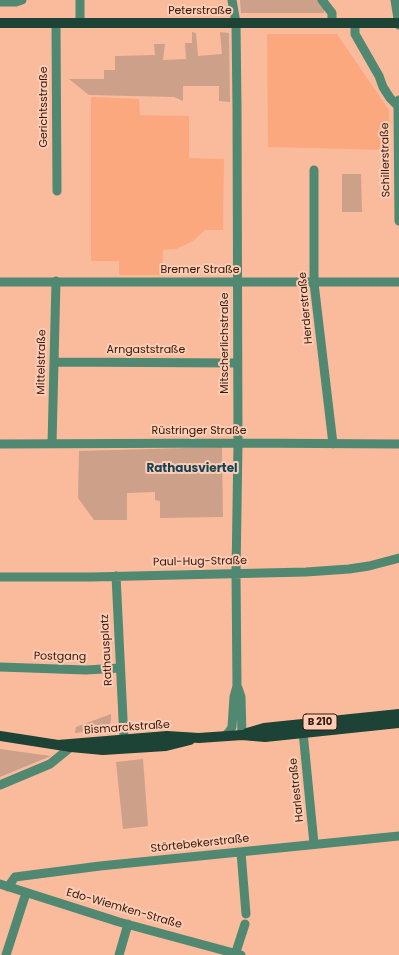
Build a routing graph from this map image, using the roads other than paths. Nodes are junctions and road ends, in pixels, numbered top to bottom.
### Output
1 (22, 0) edge
2 (80, 0) edge
3 (232, 0) edge
4 (322, 0) edge
5 (395, 0) edge
6 (0, 2) edge
7 (0, 23) edge
8 (56, 23) junction
9 (80, 23) junction
10 (236, 23) junction
11 (332, 23) junction
12 (355, 23) junction
13 (399, 24) edge
14 (398, 103) edge
15 (314, 170) dead end
16 (57, 192) dead end
17 (399, 221) edge
18 (56, 281) junction
19 (0, 282) edge
20 (237, 282) junction
21 (399, 282) edge
22 (314, 283) junction
23 (54, 362) junction
24 (237, 363) junction
25 (238, 443) junction
26 (0, 444) edge
27 (52, 444) junction
28 (333, 444) junction
29 (399, 444) edge
30 (399, 558) edge
31 (236, 573) junction
32 (116, 576) junction
33 (0, 577) edge
34 (0, 667) edge
35 (120, 668) junction
36 (237, 686) junction
37 (399, 714) edge
38 (123, 722) junction
39 (399, 723) edge
40 (303, 732) junction
41 (242, 734) junction
42 (0, 736) edge
43 (225, 736) junction
44 (199, 738) junction
45 (124, 739) junction
46 (58, 745) junction
47 (110, 745) junction
48 (71, 747) junction
49 (136, 749) junction
50 (0, 785) edge
51 (399, 836) edge
52 (314, 844) junction
53 (241, 852) junction
54 (4, 886) edge
55 (26, 893) junction
56 (246, 914) dead end
57 (128, 924) junction
58 (245, 924) dead end
59 (6, 955) edge
60 (119, 955) edge
61 (238, 955) edge

1 - 6 street
2 - 9 street
3 - 10 street, Mitscherlichstraße
4 - 11 street
5 - 13 street
7 - 8 main road, Peterstraße
8 - 9 main road, Peterstraße
8 - 16 street, Gerichtsstraße
9 - 10 main road, Peterstraße
10 - 11 main road, Peterstraße
10 - 20 street, Mitscherlichstraße
11 - 12 main road, Peterstraße
12 - 13 main road, Peterstraße
12 - 14 street
14 - 17 street, Schillerstraße
15 - 22 street, Herderstraße
18 - 19 street, Bremer Straße
18 - 20 street, Bremer Straße
18 - 23 street, Mittelstraße
20 - 22 street, Bremer Straße
20 - 24 street, Mitscherlichstraße
21 - 22 street, Bremer Straße
22 - 28 street, Herderstraße
23 - 24 street, Arngaststraße
23 - 27 street, Mittelstraße
24 - 25 street, Mitscherlichstraße
25 - 27 street, Rüstringer Straße
25 - 28 street, Rüstringer Straße
25 - 31 street, Mitscherlichstraße
26 - 27 street, Rüstringer Straße
28 - 29 street, Rüstringer Straße
30 - 31 street, Paul-Hug-Straße
31 - 32 street, Paul-Hug-Straße
31 - 36 street, Mitscherlichstraße
32 - 33 street, Paul-Hug-Straße
32 - 35 street, Rathausplatz
34 - 35 street, Postgang
35 - 38 street, Rathausplatz
36 - 41 street, Mitscherlichstraße
36 - 43 street, Mitscherlichstraße
37 - 41 main road, Bismarckstraße / B 210
38 - 45 street, Rathausplatz
38 - 47 street
39 - 40 main road, Bismarckstraße / B 210
40 - 41 main road, Bismarckstraße / B 210
40 - 52 street, Harlestraße
41 - 43 main road, Bismarckstraße / B 210
42 - 46 main road, Bismarckstraße / B 210
43 - 44 main road, Bismarckstraße / B 210
44 - 45 main road, Bismarckstraße / B 210
44 - 49 main road, Bismarckstraße / B 210
45 - 47 main road, Bismarckstraße / B 210
45 - 49 street
46 - 47 main road, Bismarckstraße / B 210
46 - 48 main road, Bismarckstraße / B 210
47 - 48 main road, Bismarckstraße / B 210
47 - 49 main road, Bismarckstraße / B 210
48 - 50 street
51 - 52 street, Störtebekerstraße
52 - 53 street, Störtebekerstraße
53 - 54 street, Störtebekerstraße
53 - 56 street
54 - 55 street, Edo-Wiemken-Straße
55 - 57 street, Edo-Wiemken-Straße
55 - 59 street
57 - 60 street
57 - 61 street, Edo-Wiemken-Straße
58 - 61 street

